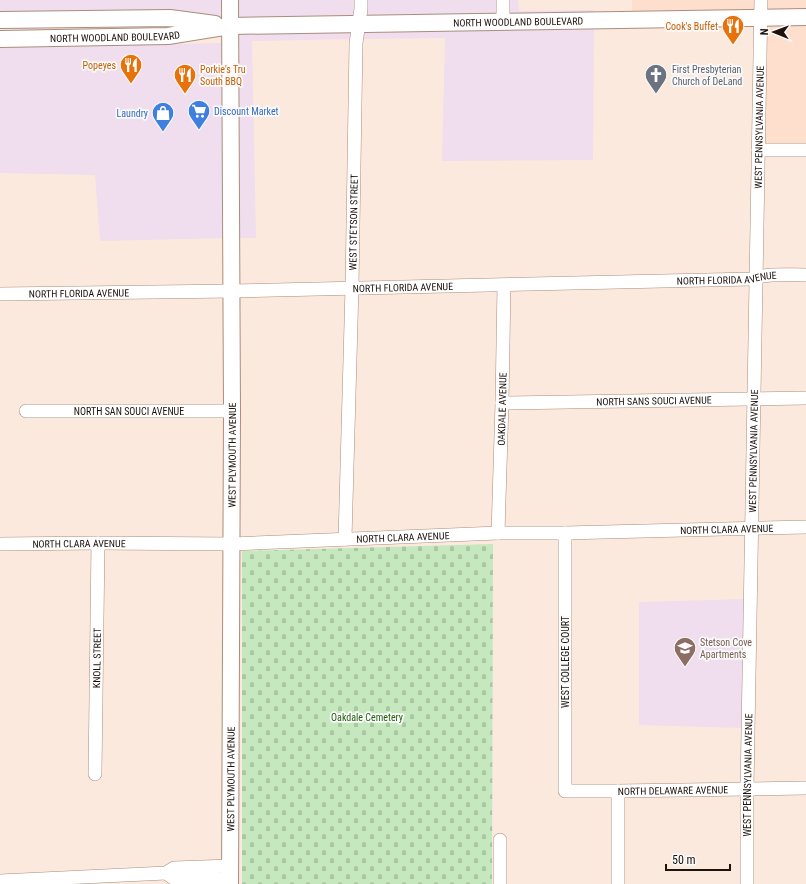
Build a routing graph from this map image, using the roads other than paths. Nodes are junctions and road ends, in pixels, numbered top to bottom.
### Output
1 (230, 0) edge
2 (361, 0) edge
3 (503, 0) edge
4 (761, 0) edge
5 (806, 17) edge
6 (760, 18) junction
7 (0, 20) edge
8 (503, 21) junction
9 (359, 24) junction
10 (230, 26) junction
11 (0, 39) edge
12 (758, 150) junction
13 (806, 150) edge
14 (806, 275) edge
15 (756, 277) junction
16 (504, 285) junction
17 (352, 287) junction
18 (232, 291) junction
19 (0, 294) edge
20 (806, 398) edge
21 (754, 400) junction
22 (502, 403) junction
23 (26, 412) dead end
24 (232, 412) junction
25 (806, 527) edge
26 (752, 528) junction
27 (498, 533) junction
28 (565, 533) junction
29 (345, 539) junction
30 (98, 543) junction
31 (0, 544) edge
32 (232, 544) junction
33 (95, 774) dead end
34 (747, 788) junction
35 (806, 788) edge
36 (565, 791) joint
37 (618, 791) junction
38 (500, 840) dead end
39 (230, 876) edge
40 (0, 881) edge
41 (500, 884) edge
42 (618, 884) edge
43 (747, 884) edge

1 - 10 main road, WEST PLYMOUTH AVENUE
2 - 9 street, WEST STETSON STREET
3 - 8 street
4 - 6 street, WEST PENNSYLVANIA AVENUE
5 - 6 main road, NORTH WOODLAND BOULEVARD
6 - 8 main road, NORTH WOODLAND BOULEVARD
6 - 12 street, WEST PENNSYLVANIA AVENUE
7 - 10 main road, NORTH WOODLAND BOULEVARD
8 - 9 main road, NORTH WOODLAND BOULEVARD
9 - 10 main road, NORTH WOODLAND BOULEVARD
9 - 17 street, WEST STETSON STREET
10 - 11 main road, NORTH WOODLAND BOULEVARD
10 - 18 main road, WEST PLYMOUTH AVENUE
12 - 13 street
12 - 15 street, WEST PENNSYLVANIA AVENUE
14 - 15 street, NORTH FLORIDA AVENUE
15 - 16 street, NORTH FLORIDA AVENUE
15 - 21 street, WEST PENNSYLVANIA AVENUE
16 - 17 street, NORTH FLORIDA AVENUE
16 - 22 street, OAKDALE AVENUE
17 - 18 street, NORTH FLORIDA AVENUE
17 - 29 street, WEST STETSON STREET
18 - 19 street, NORTH FLORIDA AVENUE
18 - 24 main road, WEST PLYMOUTH AVENUE
20 - 21 street, NORTH SANS SOUCI AVENUE
21 - 22 street, NORTH SANS SOUCI AVENUE
21 - 26 street, WEST PENNSYLVANIA AVENUE
22 - 27 street, OAKDALE AVENUE
23 - 24 street, NORTH SAN SOUCI AVENUE
24 - 32 main road, WEST PLYMOUTH AVENUE
25 - 26 street, NORTH CLARA AVENUE
26 - 28 street, NORTH CLARA AVENUE
26 - 34 street, WEST PENNSYLVANIA AVENUE
27 - 28 street, NORTH CLARA AVENUE
27 - 29 street, NORTH CLARA AVENUE
28 - 36 street, WEST COLLEGE COURT
29 - 32 street, NORTH CLARA AVENUE
30 - 31 street, NORTH CLARA AVENUE
30 - 32 street, NORTH CLARA AVENUE
30 - 33 street, KNOLL STREET
32 - 39 main road, WEST PLYMOUTH AVENUE
34 - 35 street, NORTH DELAWARE AVENUE
34 - 37 street, NORTH DELAWARE AVENUE
34 - 43 street, WEST PENNSYLVANIA AVENUE
36 - 37 street, NORTH DELAWARE AVENUE
37 - 42 street
38 - 41 street
39 - 40 street

